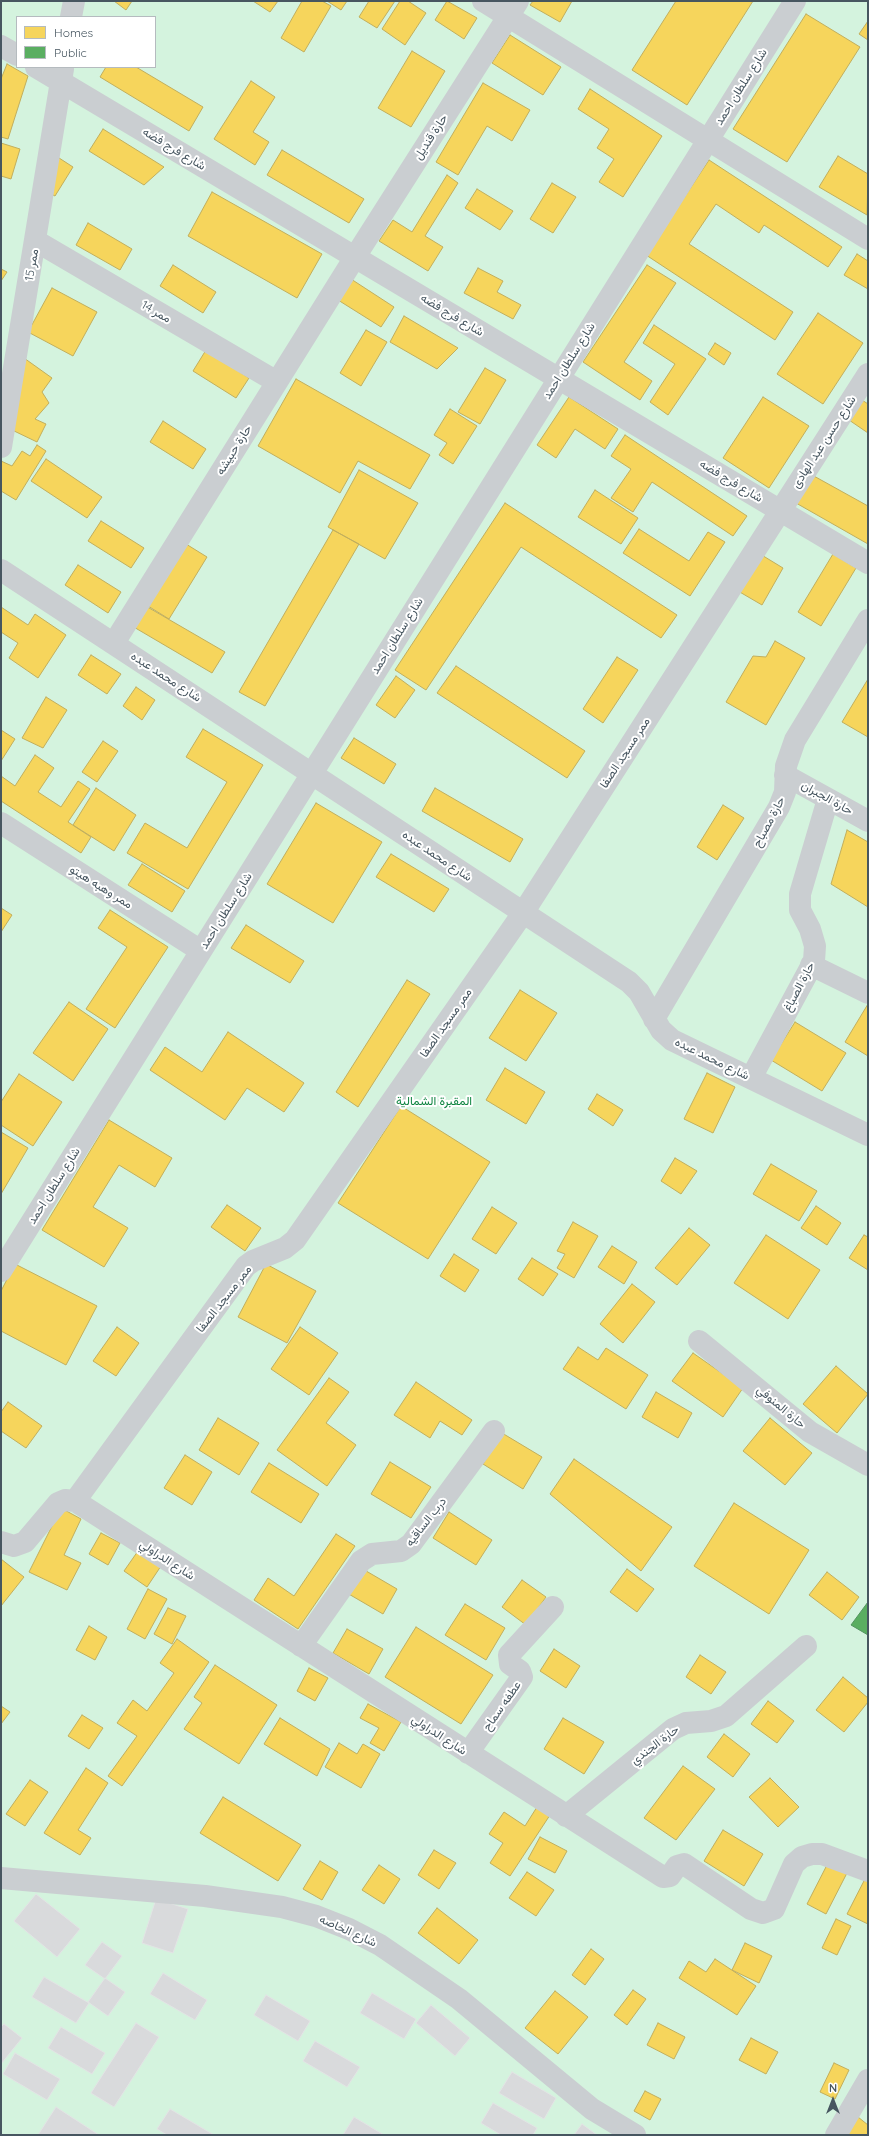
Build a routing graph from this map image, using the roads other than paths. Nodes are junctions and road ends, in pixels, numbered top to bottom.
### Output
1 (74, 1) edge
2 (483, 1) edge
3 (795, 1) edge
4 (513, 9) edge
5 (71, 16) edge
6 (1, 46) edge
7 (16, 54) edge
8 (40, 68) edge
9 (62, 74) edge
10 (708, 140) junction
11 (868, 239) edge
12 (36, 241) junction
13 (355, 257) junction
14 (868, 374) edge
15 (558, 378) junction
16 (277, 382) junction
17 (1, 447) edge
18 (780, 511) junction
19 (868, 563) edge
20 (1, 570) edge
21 (868, 620) edge
22 (114, 643) junction
23 (312, 773) junction
24 (785, 775) junction
25 (828, 799) junction
26 (868, 821) edge
27 (1, 823) edge
28 (522, 912) junction
29 (201, 951) junction
30 (811, 965) junction
31 (868, 993) edge
32 (654, 1019) junction
33 (751, 1078) junction
34 (868, 1135) edge
35 (1, 1271) edge
36 (699, 1340) dead end
37 (494, 1431) dead end
38 (868, 1465) edge
39 (75, 1501) junction
40 (1, 1542) edge
41 (553, 1607) dead end
42 (302, 1646) junction
43 (806, 1646) dead end
44 (468, 1753) junction
45 (566, 1816) junction
46 (868, 1871) edge
47 (1, 1878) edge
48 (868, 2080) edge
49 (635, 2135) edge
50 (836, 2135) edge

1 - 5 street
2 - 4 street
3 - 10 street, شارع سلطان احمد
4 - 10 street
4 - 13 street, حارة قنديل
6 - 7 street
8 - 9 street, شارع فرج فضه
9 - 12 street, ممر 15
9 - 13 street, شارع فرج فضه
10 - 11 street
10 - 15 street, شارع سلطان احمد
12 - 16 street, ممر 14
12 - 17 street, ممر 15
13 - 15 street, شارع فرج فضه
13 - 16 street, حارة حبيشه
14 - 18 street, شارع حسن عبد الهادى
15 - 18 street, شارع فرج فضه
15 - 23 street, شارع سلطان احمد
16 - 22 street, حارة حبيشه
18 - 19 street, شارع فرج فضه
18 - 28 street, ممر مسجد الصفا
20 - 22 street, شارع محمد عبده
21 - 24 street, حارة مصباح
22 - 23 street, شارع محمد عبده
23 - 28 street, شارع محمد عبده
23 - 29 street, شارع سلطان احمد
24 - 25 street, حارة الجبران
24 - 32 street, حارة مصباح
25 - 26 street, حارة الجبران
25 - 30 street, حارة الصباغ
27 - 29 street, ممر وهبه هيتو
28 - 32 street, شارع محمد عبده
28 - 39 street, ممر مسجد الصفا
29 - 35 street, شارع سلطان احمد
30 - 31 street
30 - 33 street, حارة الصباغ
32 - 33 street, شارع محمد عبده
33 - 34 street, شارع محمد عبده
36 - 38 street, حارة المنوفي
37 - 42 street, درب الساقيه
39 - 40 street
39 - 42 street, شارع الدراولي
41 - 44 street, عطفه سماح
42 - 44 street, شارع الدراولي
43 - 45 street, حارة الجندي
44 - 45 street, شارع الدراولي
45 - 46 street, شارع الدراولي
47 - 49 street, شارع الخاصه
48 - 50 street

